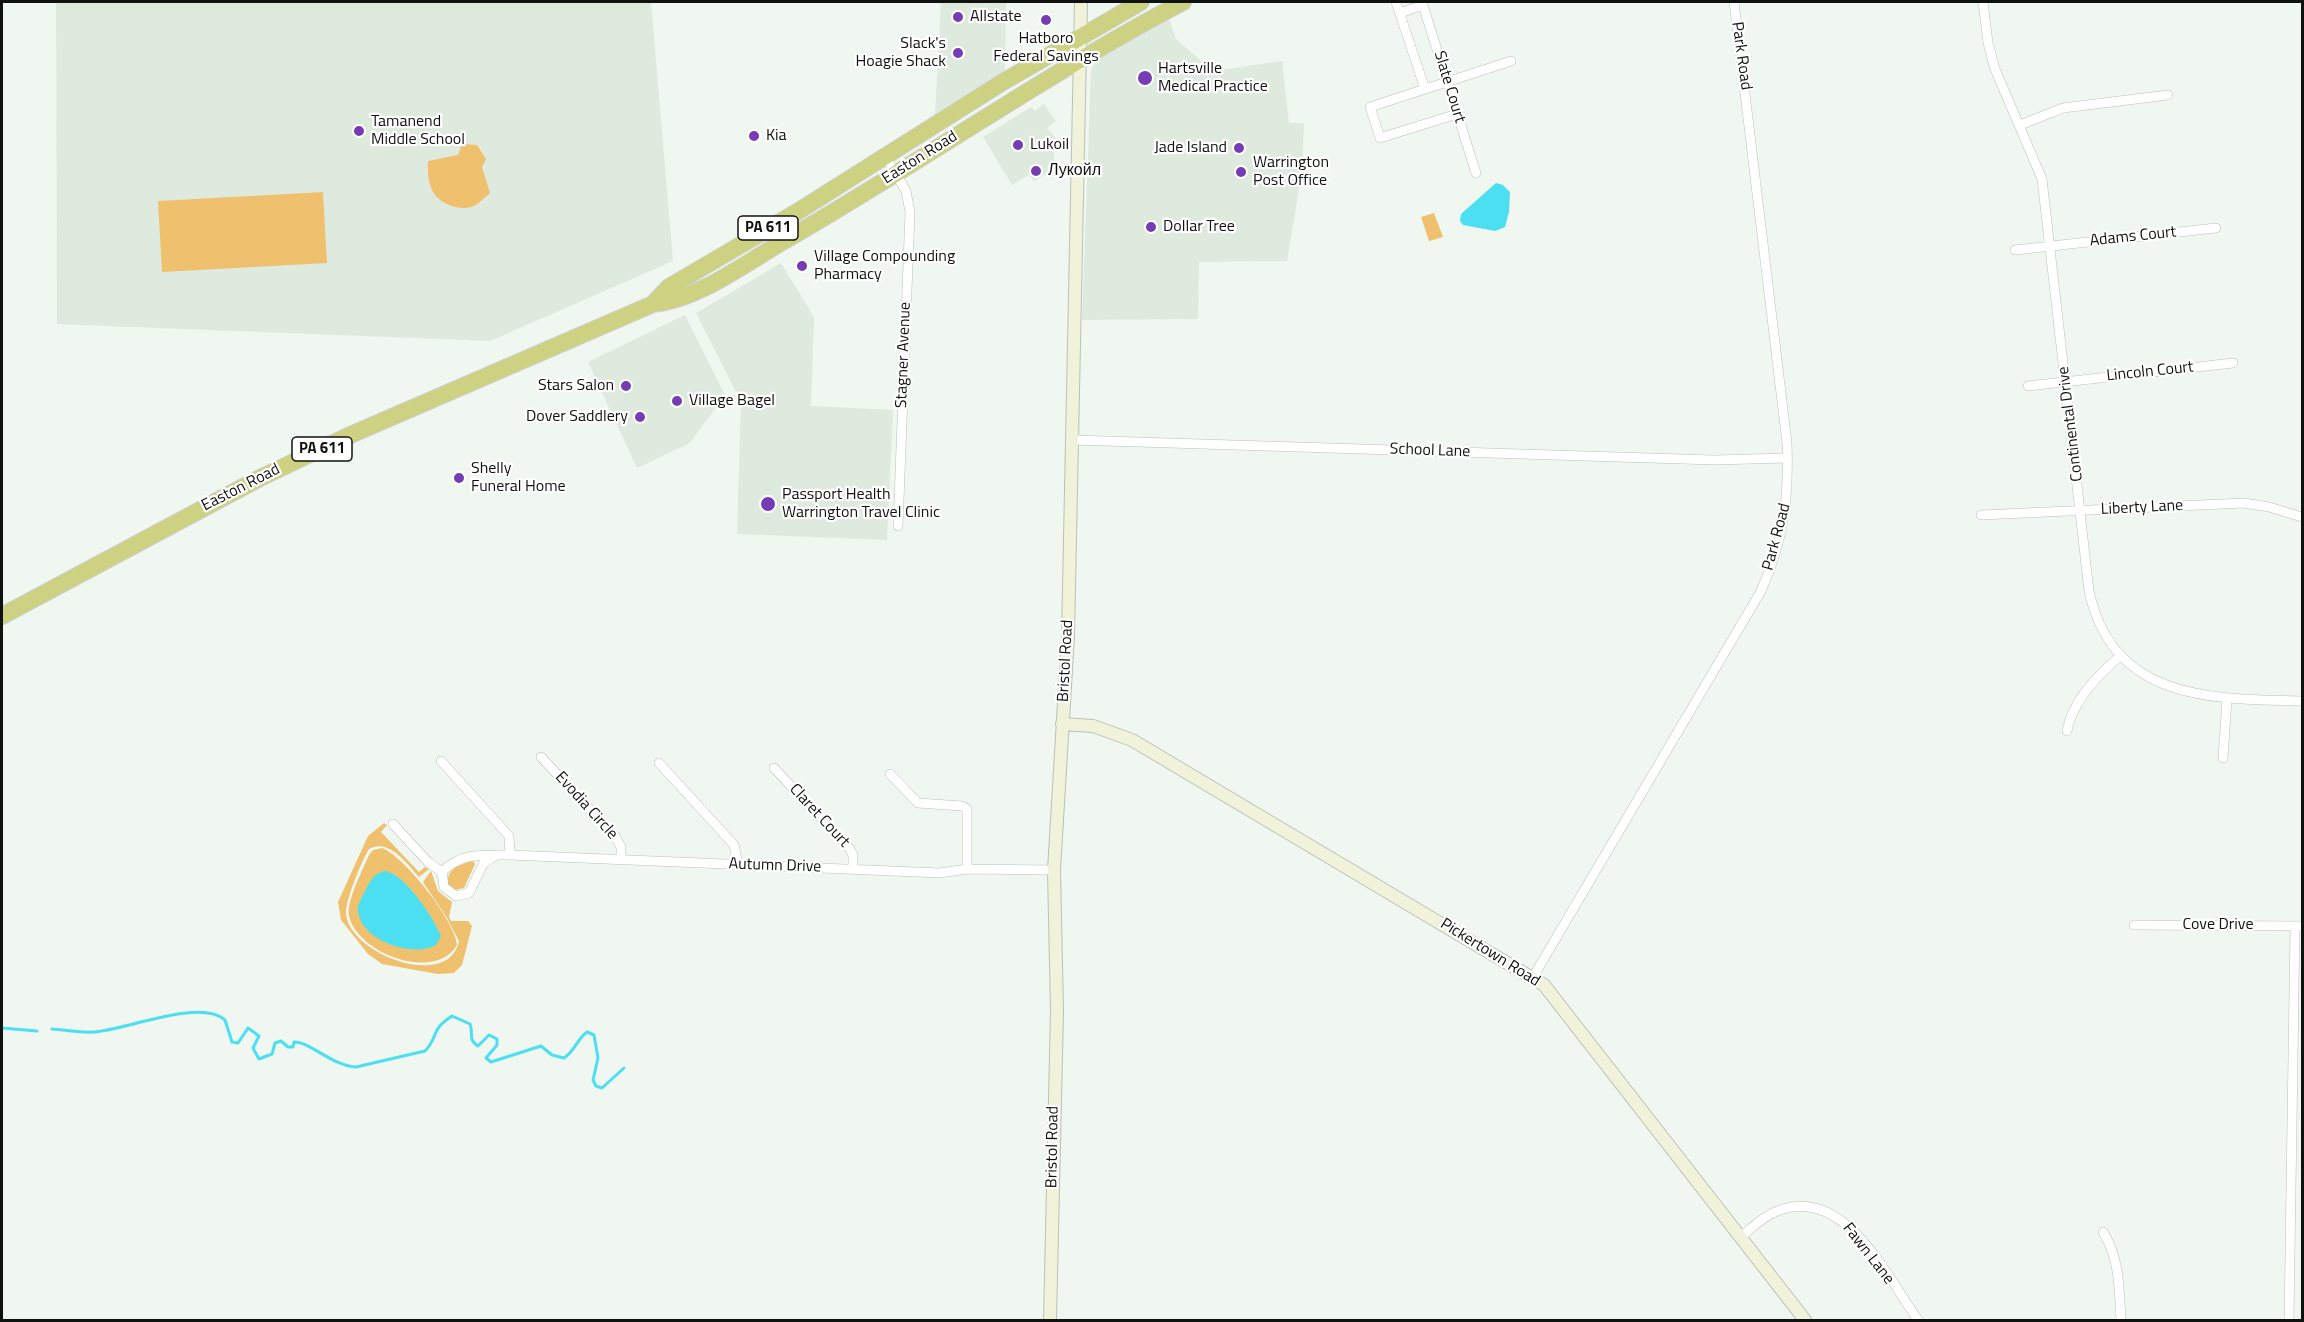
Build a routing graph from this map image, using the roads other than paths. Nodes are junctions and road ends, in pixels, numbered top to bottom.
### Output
1 (1081, 2) edge
2 (1141, 2) edge
3 (1183, 2) edge
4 (1396, 2) edge
5 (1734, 2) edge
6 (1983, 2) edge
7 (1423, 3) edge
8 (1400, 13) junction
9 (1080, 37) junction
10 (1079, 60) junction
11 (1511, 61) dead end
12 (1447, 82) junction
13 (1425, 89) junction
14 (2168, 95) dead end
15 (1457, 114) junction
16 (2020, 126) junction
17 (885, 156) junction
18 (896, 173) junction
19 (1476, 173) dead end
20 (2216, 228) dead end
21 (2051, 246) junction
22 (2015, 250) dead end
23 (653, 304) junction
24 (2233, 363) dead end
25 (2067, 382) junction
26 (2028, 386) dead end
27 (1073, 440) junction
28 (1787, 458) junction
29 (2082, 511) junction
30 (1981, 515) dead end
31 (2302, 517) edge
32 (898, 526) dead end
33 (2, 616) edge
34 (2120, 656) junction
35 (2227, 700) junction
36 (2302, 701) edge
37 (1062, 724) junction
38 (2067, 731) dead end
39 (542, 757) dead end
40 (2223, 758) dead end
41 (441, 762) dead end
42 (658, 763) dead end
43 (774, 768) dead end
44 (890, 774) dead end
45 (393, 824) dead end
46 (496, 855) junction
47 (510, 855) junction
48 (621, 860) junction
49 (738, 864) junction
50 (853, 869) junction
51 (967, 869) junction
52 (1054, 870) junction
53 (442, 872) junction
54 (2134, 925) dead end
55 (2299, 926) edge
56 (1533, 977) junction
57 (2103, 1232) dead end
58 (1742, 1236) junction
59 (1050, 1320) edge
60 (1805, 1320) edge
61 (1918, 1320) edge
62 (2121, 1320) edge
63 (2289, 1320) edge

1 - 9 main road, Bristol Road
2 - 9 highway, Easton Road / PA 611
3 - 10 highway, Easton Road / PA 611
4 - 8 street
5 - 28 street, Park Road
6 - 16 street, Continental Drive
7 - 8 street
7 - 12 street, Slate Court
8 - 13 street
9 - 10 main road, Bristol Road
9 - 17 highway, Easton Road / PA 611
10 - 18 highway, Easton Road / PA 611
10 - 27 main road, Bristol Road
11 - 12 street
12 - 13 street
12 - 15 street, Slate Court
13 - 15 street
14 - 16 street
15 - 19 street, Slate Court
16 - 21 street, Continental Drive
17 - 18 street, Stagner Avenue
17 - 23 highway, Easton Road / PA 611
18 - 23 highway, Easton Road / PA 611
18 - 32 street, Stagner Avenue
20 - 21 street, Adams Court
21 - 22 street, Adams Court
21 - 25 street, Continental Drive
23 - 33 highway, Easton Road / PA 611
24 - 25 street, Lincoln Court
25 - 26 street, Lincoln Court
25 - 29 street, Continental Drive
27 - 28 street, School Lane
27 - 37 main road, Bristol Road
28 - 56 street, Park Road
29 - 30 street, Liberty Lane
29 - 31 street, Liberty Lane
29 - 34 street, Continental Drive
34 - 35 street, Continental Drive
34 - 38 street
35 - 36 street, Continental Drive
35 - 40 street
37 - 52 main road, Bristol Road
37 - 56 main road, Pickertown Road
39 - 48 street, Evodia Circle
41 - 47 street
42 - 49 street
43 - 50 street, Claret Court
44 - 51 street
45 - 53 street
46 - 47 street, Autumn Drive
46 - 53 street, Autumn Drive
46 - 53 street
47 - 48 street, Autumn Drive
48 - 49 street, Autumn Drive
49 - 50 street, Autumn Drive
50 - 51 street, Autumn Drive
51 - 52 street, Autumn Drive
52 - 59 main road, Bristol Road
54 - 55 street, Cove Drive
55 - 63 street
56 - 58 main road, Pickertown Road
57 - 62 street
58 - 60 main road, Pickertown Road
58 - 61 street, Fawn Lane

